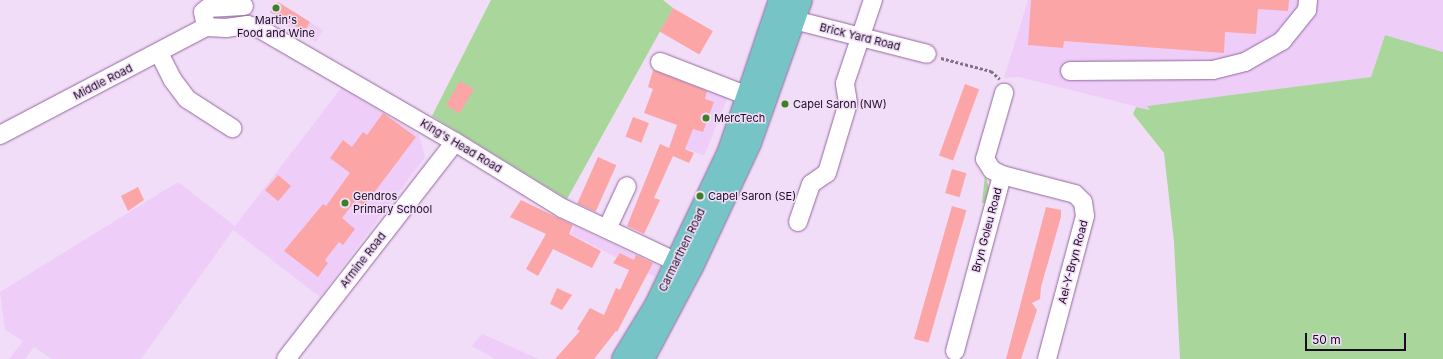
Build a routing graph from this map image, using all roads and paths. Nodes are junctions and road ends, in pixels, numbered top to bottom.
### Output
1 (780, 0) edge
2 (873, 0) edge
3 (1308, 0) edge
4 (246, 3) edge
5 (202, 4) edge
6 (797, 10) edge
7 (248, 25) junction
8 (206, 27) junction
9 (861, 37) junction
10 (159, 53) junction
11 (927, 54) joint
12 (660, 62) dead end
13 (1070, 71) dead end
14 (1004, 93) joint
15 (748, 96) junction
16 (232, 128) dead end
17 (0, 135) edge
18 (455, 142) junction
19 (1002, 175) junction
20 (627, 186) dead end
21 (798, 222) dead end
22 (607, 229) junction
23 (677, 262) junction
24 (955, 351) dead end
25 (286, 359) edge
26 (623, 359) edge
27 (643, 359) edge
28 (1047, 359) edge

1 - 15 main road, Carmarthen Road
2 - 9 street
3 - 13 street
4 - 5 street
4 - 7 street
5 - 8 street
6 - 9 street, Brick Yard Road
6 - 27 main road, Carmarthen Road
7 - 8 street
7 - 18 street, King's Head Road
8 - 10 street, Middle Road
9 - 11 street, Brick Yard Road
9 - 21 street
10 - 16 street
10 - 17 street, Middle Road
11 - 14 path
12 - 15 street
14 - 19 street, Bryn Goleu Road
15 - 23 main road, Carmarthen Road
18 - 22 street, King's Head Road
18 - 25 street, Armine Road
19 - 24 street, Bryn Goleu Road
19 - 28 street, Ael-Y-Bryn Road
20 - 22 street
22 - 23 street, King's Head Road
23 - 26 main road, Carmarthen Road

